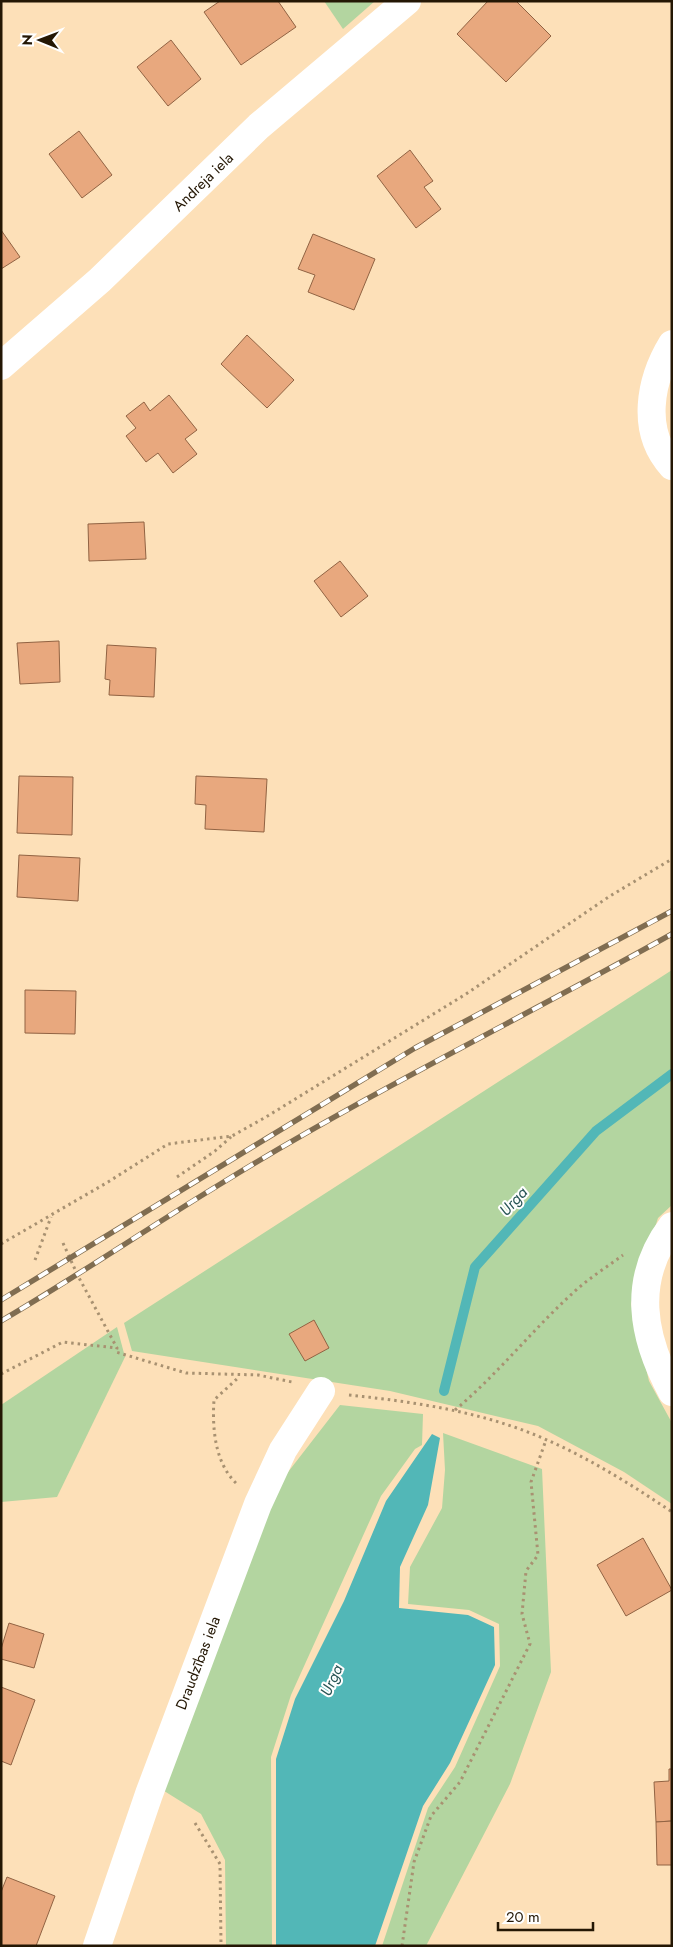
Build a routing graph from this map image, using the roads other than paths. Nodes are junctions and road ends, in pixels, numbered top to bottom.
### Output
1 (407, 1) edge
2 (672, 344) edge
3 (1, 366) edge
4 (672, 466) edge
5 (672, 1226) edge
6 (322, 1391) dead end
7 (672, 1392) edge
8 (98, 1946) edge

1 - 3 street, Andreja iela
2 - 4 street
5 - 7 street
6 - 8 street, Draudzības iela

